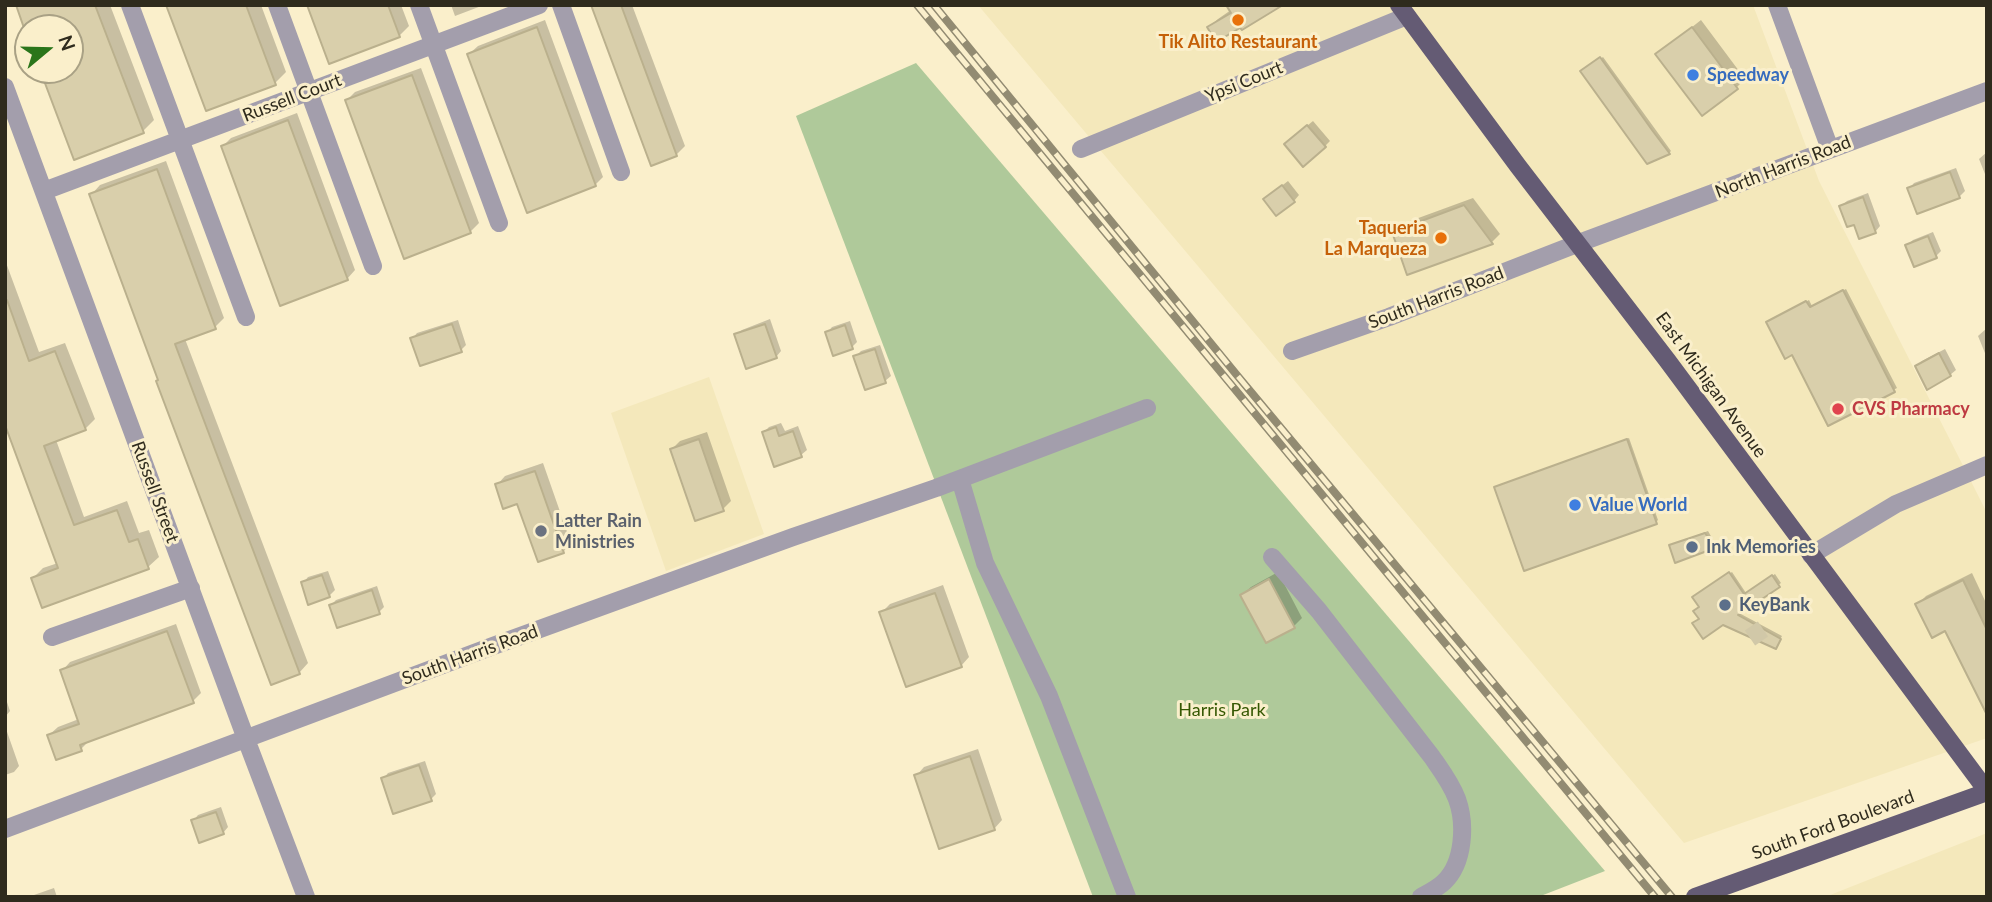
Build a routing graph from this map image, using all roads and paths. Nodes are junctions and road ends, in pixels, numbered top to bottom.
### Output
1 (130, 5) edge
2 (277, 5) edge
3 (419, 5) edge
4 (539, 5) edge
5 (561, 5) edge
6 (1777, 5) edge
7 (1403, 11) edge
8 (434, 44) junction
9 (5, 87) edge
10 (309, 91) junction
11 (1987, 91) edge
12 (178, 139) junction
13 (1081, 149) dead end
14 (1830, 149) junction
15 (621, 172) dead end
16 (44, 191) junction
17 (499, 223) dead end
18 (1579, 243) junction
19 (373, 267) dead end
20 (246, 317) dead end
21 (1292, 351) dead end
22 (1147, 408) dead end
23 (1987, 465) edge
24 (960, 479) junction
25 (1811, 555) junction
26 (1272, 557) dead end
27 (191, 588) junction
28 (52, 637) dead end
29 (246, 740) junction
30 (1986, 792) edge
31 (5, 829) edge
32 (306, 897) edge
33 (1127, 897) edge
34 (1421, 897) edge
35 (1695, 897) edge

1 - 12 street
2 - 10 street
3 - 8 street
4 - 8 street, Russell Court
5 - 15 street
6 - 14 street
7 - 13 street, Ypsi Court
7 - 18 main road, East Michigan Avenue
8 - 10 street, Russell Court
8 - 17 street
9 - 16 street, Russell Street
10 - 12 street, Russell Court
10 - 19 street
11 - 14 street, North Harris Road
12 - 16 street, Russell Court
12 - 20 street
14 - 18 street, North Harris Road
16 - 27 street, Russell Street
18 - 21 street, South Harris Road
18 - 25 main road, East Michigan Avenue
22 - 24 street, South Harris Road
23 - 25 street
24 - 29 street, South Harris Road
24 - 33 street
25 - 30 main road, East Michigan Avenue
26 - 34 street
27 - 28 street
27 - 29 street, Russell Street
29 - 31 street, South Harris Road
29 - 32 street, Russell Street
30 - 35 main road, South Ford Boulevard

